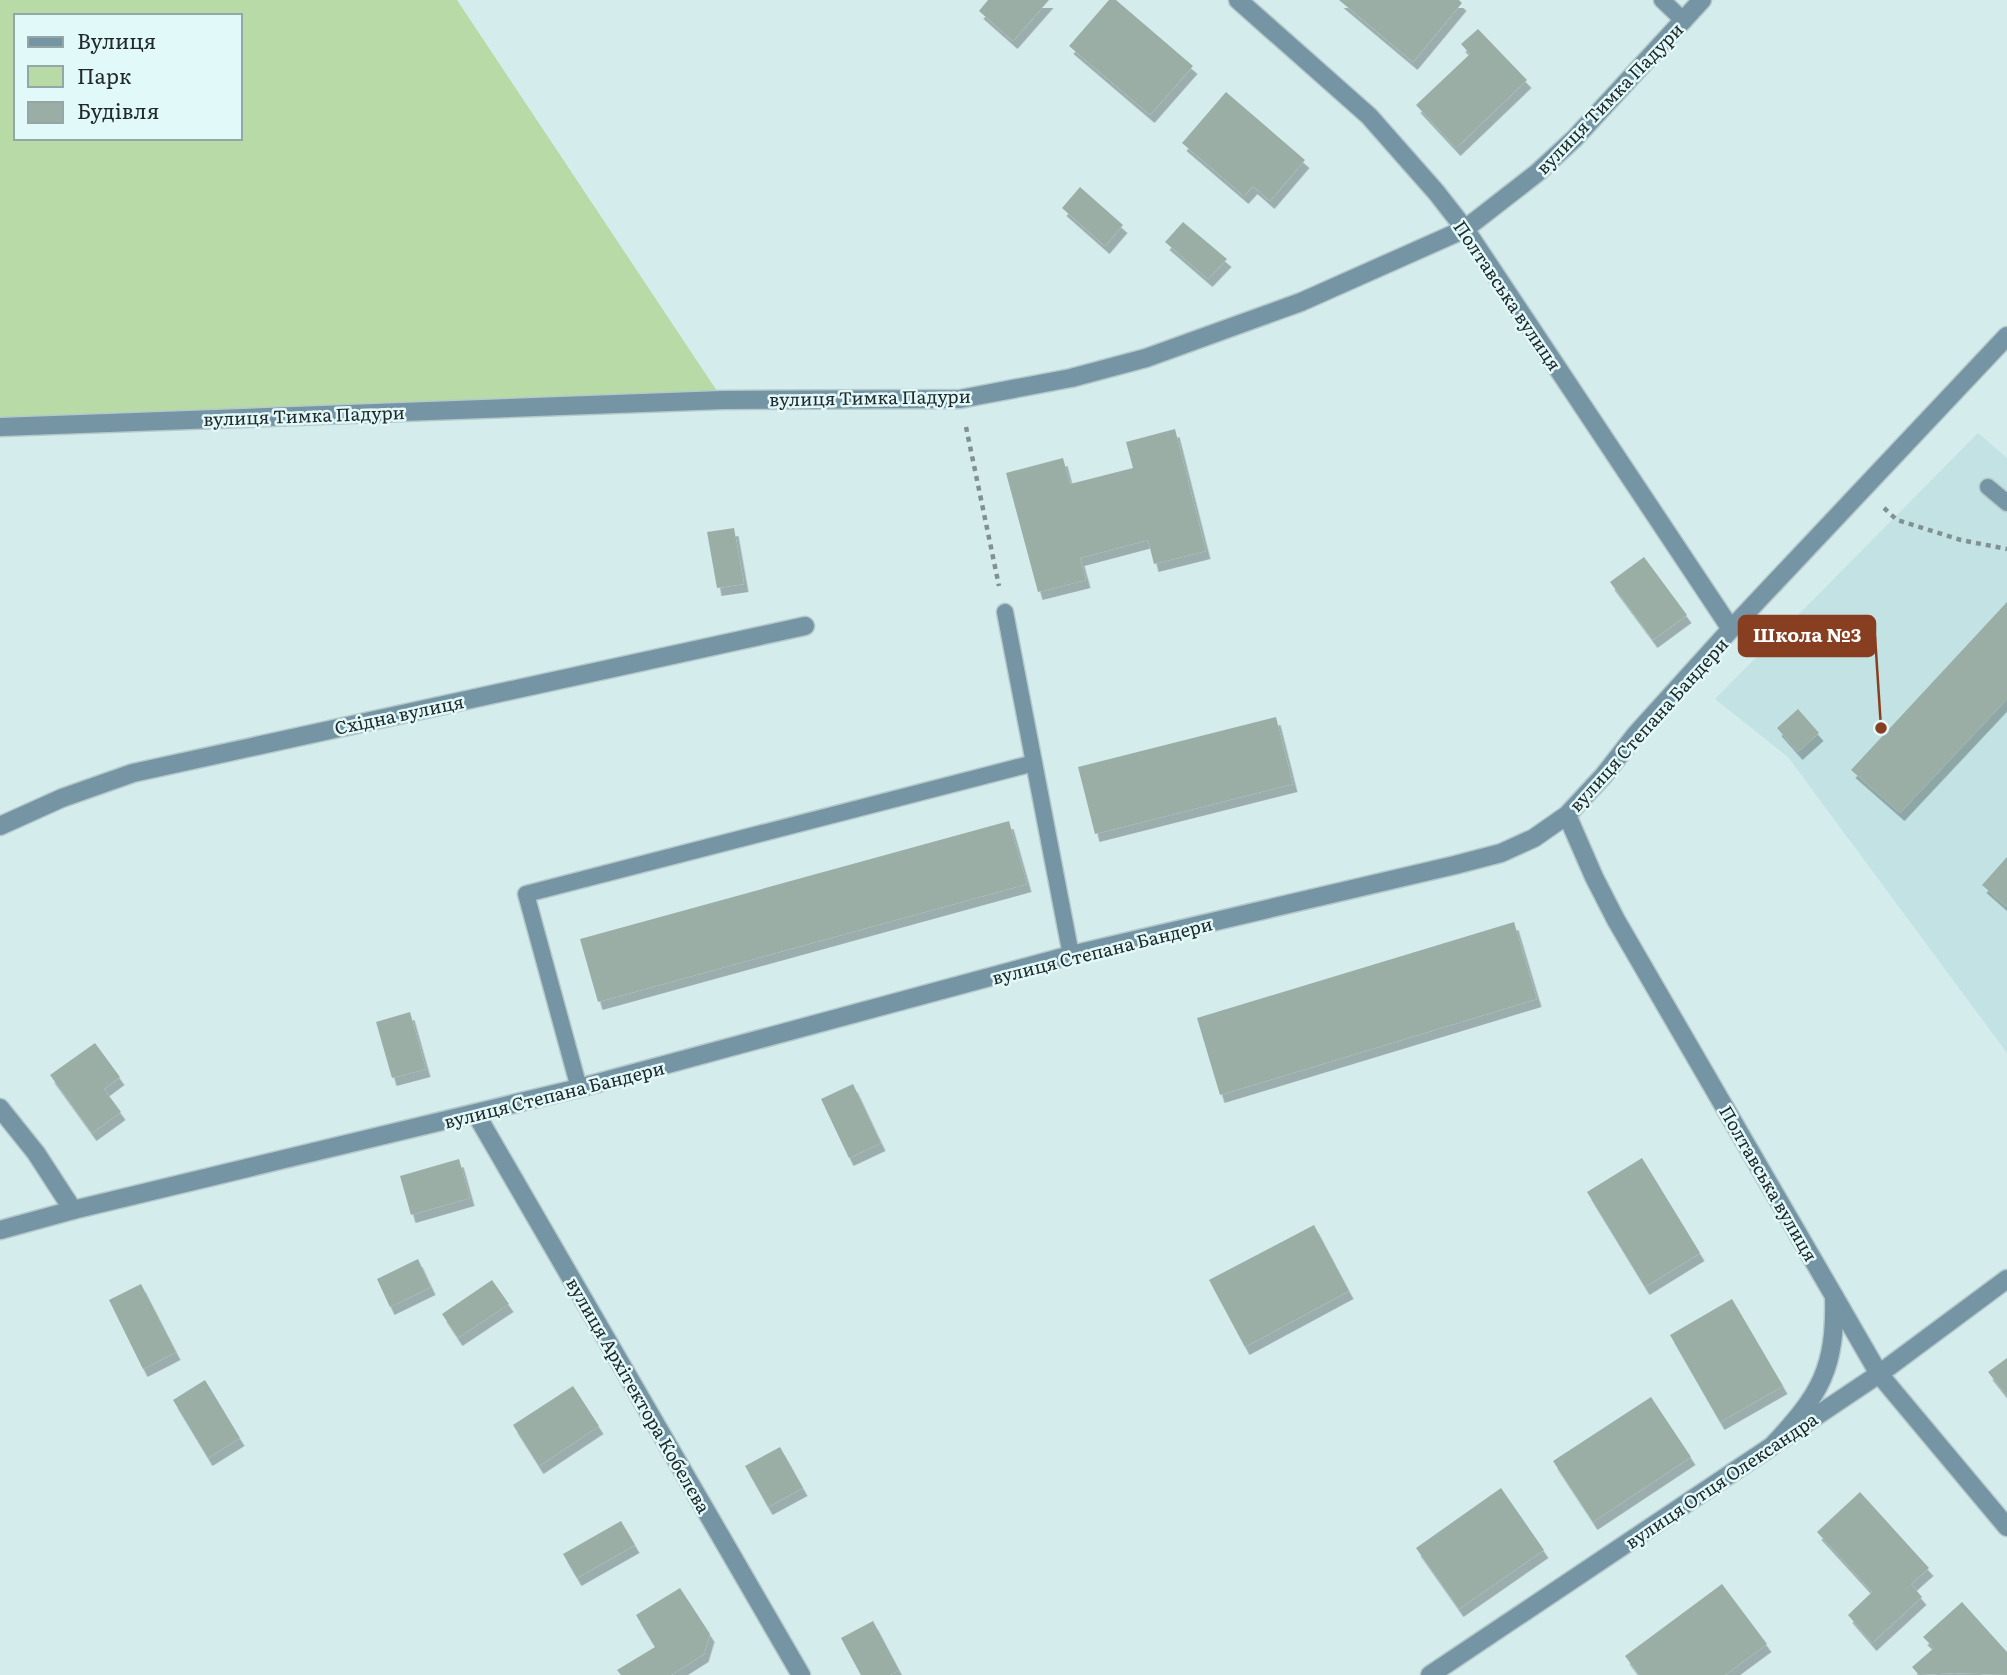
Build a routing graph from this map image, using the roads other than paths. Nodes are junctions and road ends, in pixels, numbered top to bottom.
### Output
1 (1238, 0) edge
2 (1661, 0) edge
3 (1702, 0) edge
4 (1684, 21) junction
5 (1465, 229) junction
6 (2007, 337) edge
7 (0, 427) edge
8 (1988, 487) dead end
9 (2007, 503) edge
10 (1005, 612) road end
11 (805, 626) dead end
12 (1731, 629) junction
13 (1034, 763) junction
14 (1567, 815) junction
15 (0, 826) edge
16 (1071, 955) junction
17 (579, 1088) junction
18 (0, 1108) edge
19 (476, 1114) junction
20 (74, 1210) junction
21 (0, 1230) edge
22 (2007, 1279) edge
23 (1834, 1296) junction
24 (1879, 1374) junction
25 (1772, 1446) junction
26 (2007, 1527) edge
27 (801, 1675) edge
28 (1430, 1675) edge

1 - 5 street, Полтавська вулиця
2 - 4 lane
3 - 4 street, вулиця Тимка Падури
4 - 5 street, вулиця Тимка Падури
5 - 7 street, вулиця Тимка Падури
5 - 12 street, Полтавська вулиця
6 - 12 street, вулиця Степана Бандери
8 - 9 lane
10 - 13 lane
11 - 15 street, Східна вулиця
12 - 14 street, вулиця Степана Бандери
13 - 16 lane
13 - 17 lane
14 - 16 street, вулиця Степана Бандери
14 - 23 street, Полтавська вулиця
16 - 17 street, вулиця Степана Бандери
17 - 19 street, вулиця Степана Бандери
18 - 20 street
19 - 20 street, вулиця Степана Бандери
19 - 27 street, вулиця Архітектора Кобелєва
20 - 21 street, вулиця Степана Бандери
22 - 24 street, вулиця Отця Олександра
23 - 24 street, Полтавська вулиця
23 - 25 street
24 - 25 street, вулиця Отця Олександра
24 - 26 street, Полтавська вулиця
25 - 28 street, вулиця Отця Олександра

